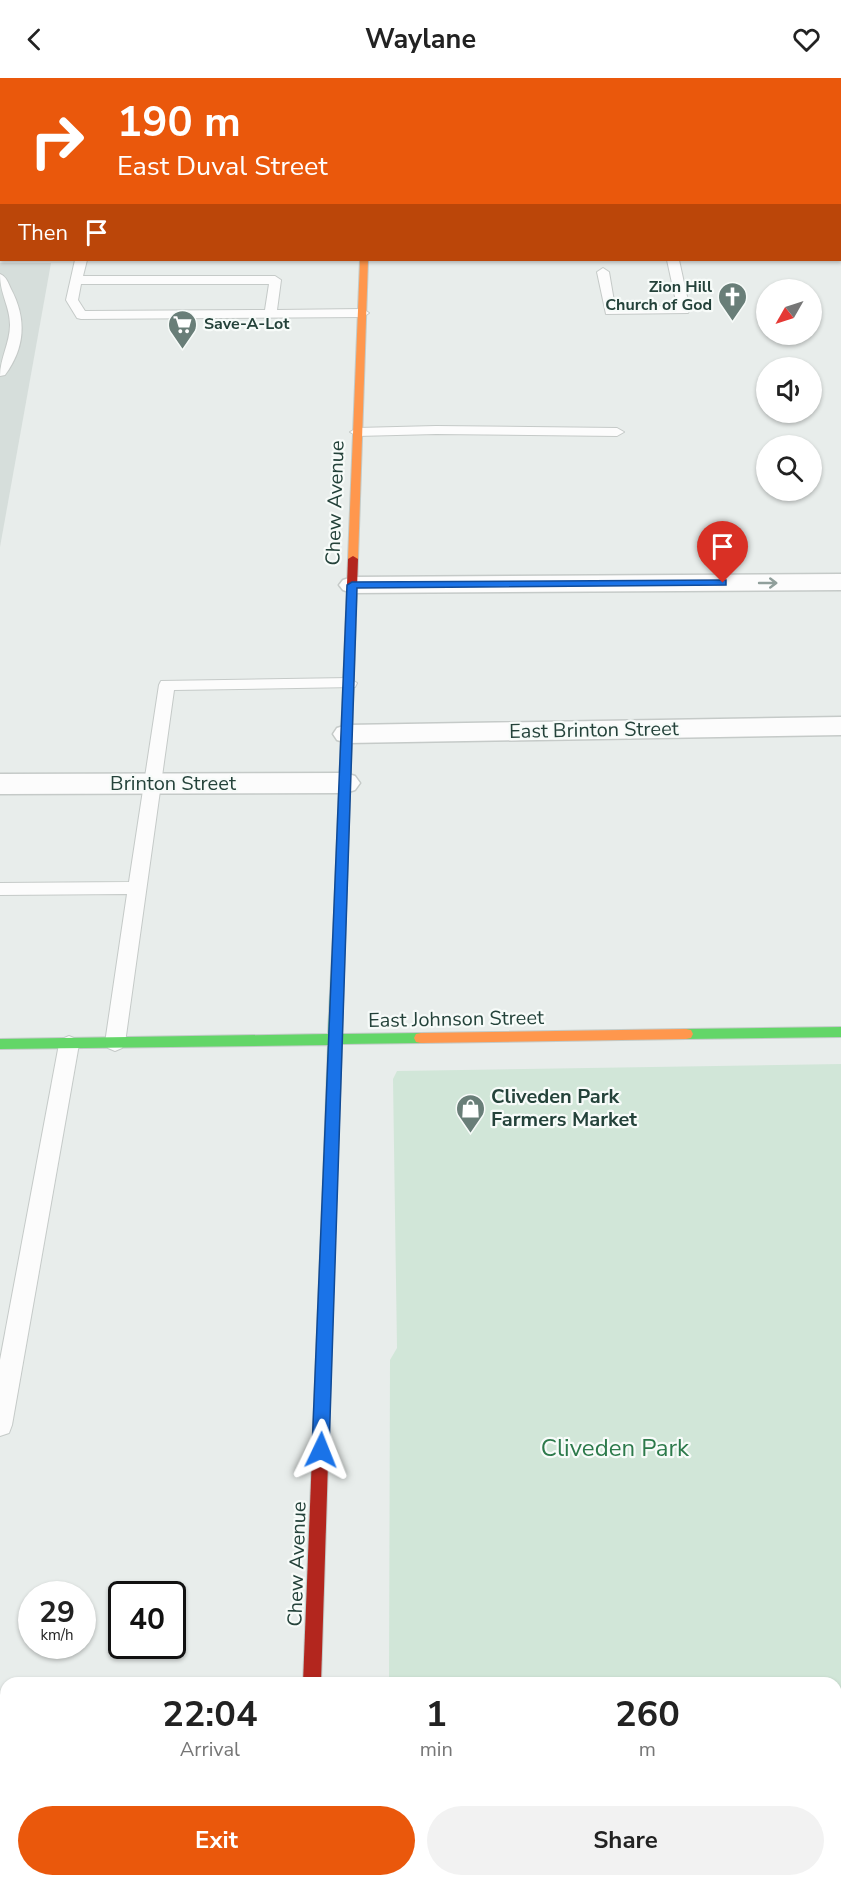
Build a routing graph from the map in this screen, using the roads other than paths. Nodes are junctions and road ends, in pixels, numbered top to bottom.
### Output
1 (81, 261) edge
2 (364, 261) edge
3 (673, 261) edge
4 (603, 272) dead end
5 (0, 278) edge
6 (76, 280) junction
7 (271, 312) junction
8 (363, 313) junction
9 (0, 372) edge
10 (357, 432) junction
11 (616, 432) dead end
12 (841, 582) edge
13 (352, 585) junction
14 (349, 682) junction
15 (841, 726) edge
16 (347, 734) junction
17 (154, 783) junction
18 (345, 783) junction
19 (0, 784) edge
20 (137, 888) junction
21 (0, 889) edge
22 (841, 1032) edge
23 (336, 1041) junction
24 (115, 1043) junction
25 (0, 1044) edge
26 (69, 1044) junction
27 (0, 1425) edge
28 (312, 1677) edge

1 - 6 lane
2 - 8 street, Chew Avenue
3 - 4 lane
5 - 9 lane
6 - 7 lane
6 - 7 lane
7 - 8 lane
8 - 10 street, Chew Avenue
10 - 11 lane
10 - 13 street, Chew Avenue
13 -> 12 street
13 - 14 street, Chew Avenue
14 - 16 street, Chew Avenue
14 - 17 lane
15 - 16 street, East Brinton Street
16 - 18 street, Chew Avenue
17 - 18 street, Brinton Street
17 - 19 street, Brinton Street
17 - 20 lane
18 - 23 street, Chew Avenue
20 - 21 lane
20 - 24 lane
22 - 23 street, East Johnson Street
23 - 24 street, East Johnson Street
23 - 28 street, Chew Avenue
24 - 26 street, East Johnson Street
25 - 26 street, East Johnson Street
26 - 27 lane

